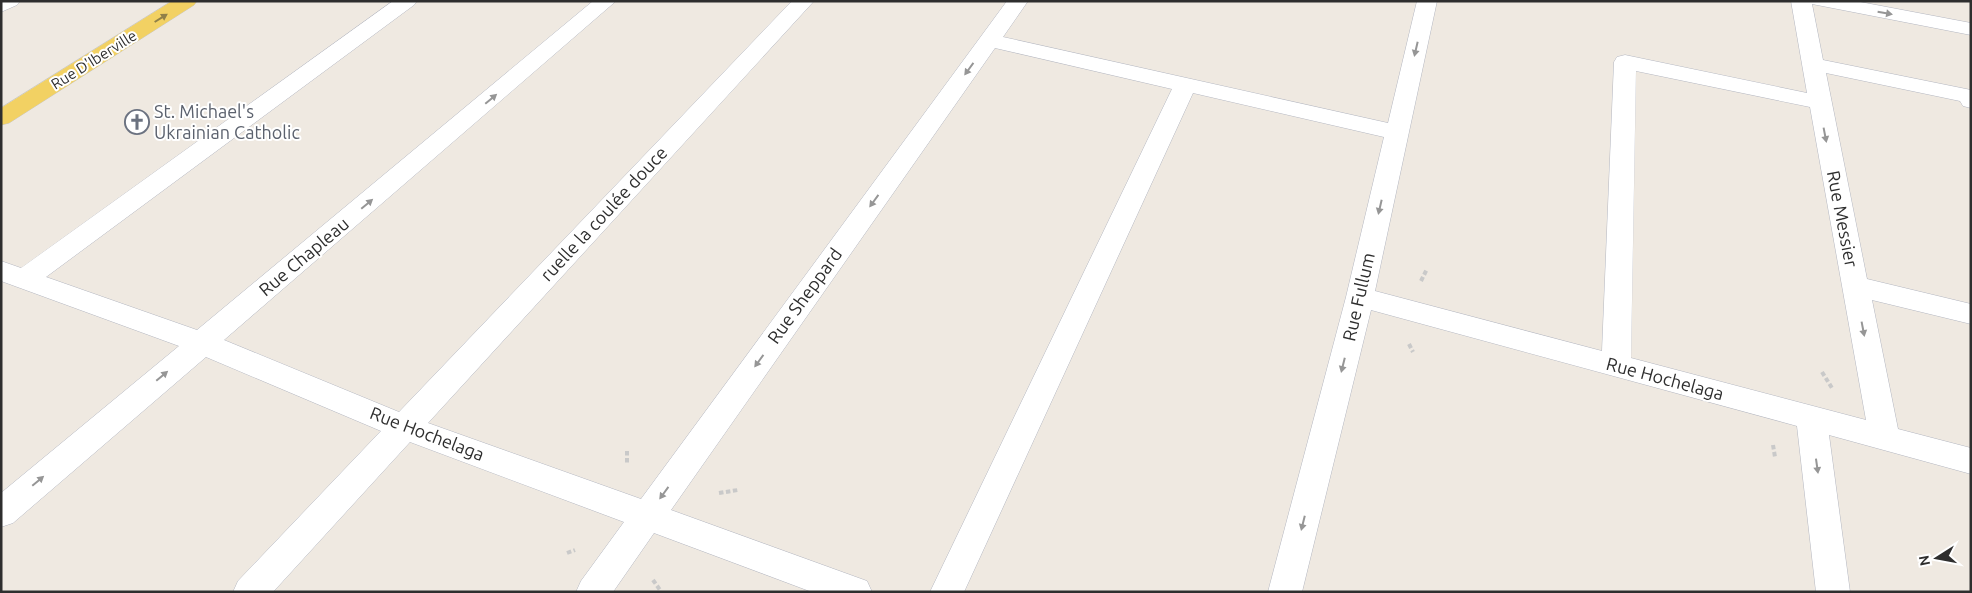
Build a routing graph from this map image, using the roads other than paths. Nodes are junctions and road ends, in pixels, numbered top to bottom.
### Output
1 (10, 1) edge
2 (187, 1) edge
3 (407, 1) edge
4 (606, 1) edge
5 (804, 1) edge
6 (1018, 1) edge
7 (1427, 1) edge
8 (1800, 1) edge
9 (1820, 1) edge
10 (1, 6) edge
11 (1971, 29) edge
12 (990, 40) junction
13 (1812, 64) junction
14 (1185, 86) junction
15 (1971, 101) edge
16 (1818, 102) junction
17 (1, 118) edge
18 (1397, 133) junction
19 (9, 277) edge
20 (1855, 286) junction
21 (1360, 297) junction
22 (1971, 314) edge
23 (202, 343) junction
24 (1616, 366) junction
25 (1811, 418) junction
26 (404, 427) junction
27 (1884, 437) junction
28 (1971, 461) edge
29 (1, 513) edge
30 (648, 515) junction
31 (250, 592) edge
32 (593, 592) edge
33 (855, 592) edge
34 (947, 592) edge
35 (1285, 592) edge
36 (1833, 592) edge

1 - 10 street
17 -> 2 main road, Rue D'Iberville
3 - 19 street
23 -> 4 street, Rue Chapleau
5 - 26 street, ruelle la coulée douce
6 - 12 street, Rue Sheppard
7 -> 18 street, Rue Fullum
8 - 13 street, Rue Messier
9 -> 11 street
12 - 14 street
12 -> 30 street, Rue Sheppard
13 - 15 street
13 - 16 street, Rue Messier
14 - 18 street
14 - 34 street
16 -> 20 street, Rue Messier
16 - 24 street
18 -> 21 street, Rue Fullum
19 - 23 street, Rue Hochelaga
20 - 22 street
20 -> 27 street, Rue Messier
21 - 24 street, Rue Hochelaga
21 -> 35 street, Rue Fullum
23 - 26 street, Rue Hochelaga
29 -> 23 street, Rue Chapleau
24 - 25 street, Rue Hochelaga
25 - 27 street, Rue Hochelaga
25 -> 36 street
26 - 30 street, Rue Hochelaga
26 - 31 street, ruelle la coulée douce
27 - 28 street, Rue Hochelaga
30 - 32 street, Rue Sheppard
30 - 33 street, Rue Hochelaga

